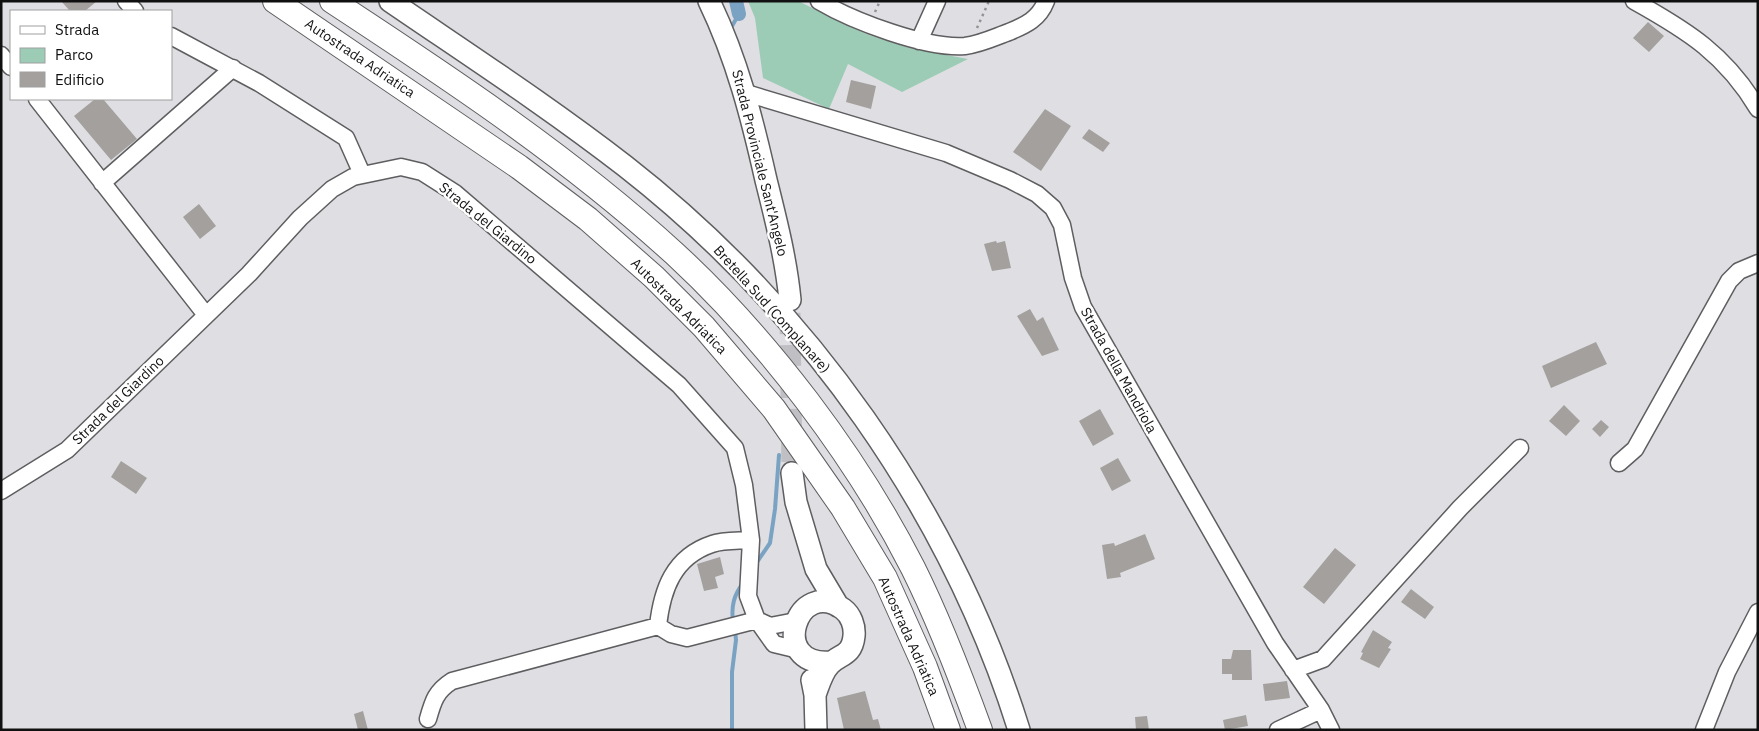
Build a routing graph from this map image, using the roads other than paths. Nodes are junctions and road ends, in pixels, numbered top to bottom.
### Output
1 (275, 1) edge
2 (332, 1) edge
3 (390, 1) edge
4 (709, 1) edge
5 (937, 1) edge
6 (1046, 1) edge
7 (1634, 1) edge
8 (824, 3) edge
9 (172, 37) edge
10 (919, 40) junction
11 (1, 55) edge
12 (10, 66) edge
13 (233, 68) junction
14 (746, 93) junction
15 (38, 100) edge
16 (1758, 109) edge
17 (362, 174) junction
18 (102, 183) junction
19 (1758, 263) edge
20 (790, 300) tunnel mouth
21 (206, 315) junction
22 (1520, 448) dead end
23 (1619, 463) dead end
24 (792, 473) tunnel mouth
25 (1, 491) edge
26 (751, 540) junction
27 (816, 569) junction
28 (838, 606) junction
29 (1758, 612) edge
30 (802, 614) junction
31 (757, 620) junction
32 (658, 626) junction
33 (802, 654) junction
34 (831, 662) junction
35 (1293, 670) junction
36 (815, 695) junction
37 (1321, 710) junction
38 (428, 719) dead end
39 (816, 730) edge
40 (948, 730) edge
41 (980, 730) edge
42 (1019, 730) edge
43 (1278, 730) edge
44 (1331, 730) edge
45 (1704, 730) edge

1 - 40 highway, Autostrada Adriatica
2 - 41 highway
3 - 42 main road, Bretella Sud (Complanare)
4 - 14 main road, Strada Provinciale Sant'Angelo
5 - 10 street
6 - 10 street
7 - 16 street
8 - 10 street
9 - 13 street
11 - 12 street
13 - 17 street
13 - 18 street
14 - 20 main road, Strada Provinciale Sant'Angelo
14 - 35 street, Strada della Mandriola
15 - 18 street
17 - 21 street, Strada del Giardino
17 - 26 street, Strada del Giardino
18 - 21 street
19 - 23 street
21 - 25 street, Strada del Giardino
22 - 35 street
24 - 27 main road
26 - 31 street, Strada del Giardino
26 - 32 street
27 - 28 main road
27 - 30 main road
28 - 30 main road
28 - 34 main road
29 - 45 street
30 - 31 street
30 - 33 main road
31 - 32 street
31 - 33 street, Strada del Giardino
32 - 38 street
33 - 34 main road
33 - 36 main road
34 - 36 main road
35 - 37 street, Strada della Mandriola
36 - 39 main road
37 - 43 street
37 - 44 street, Strada della Mandriola

